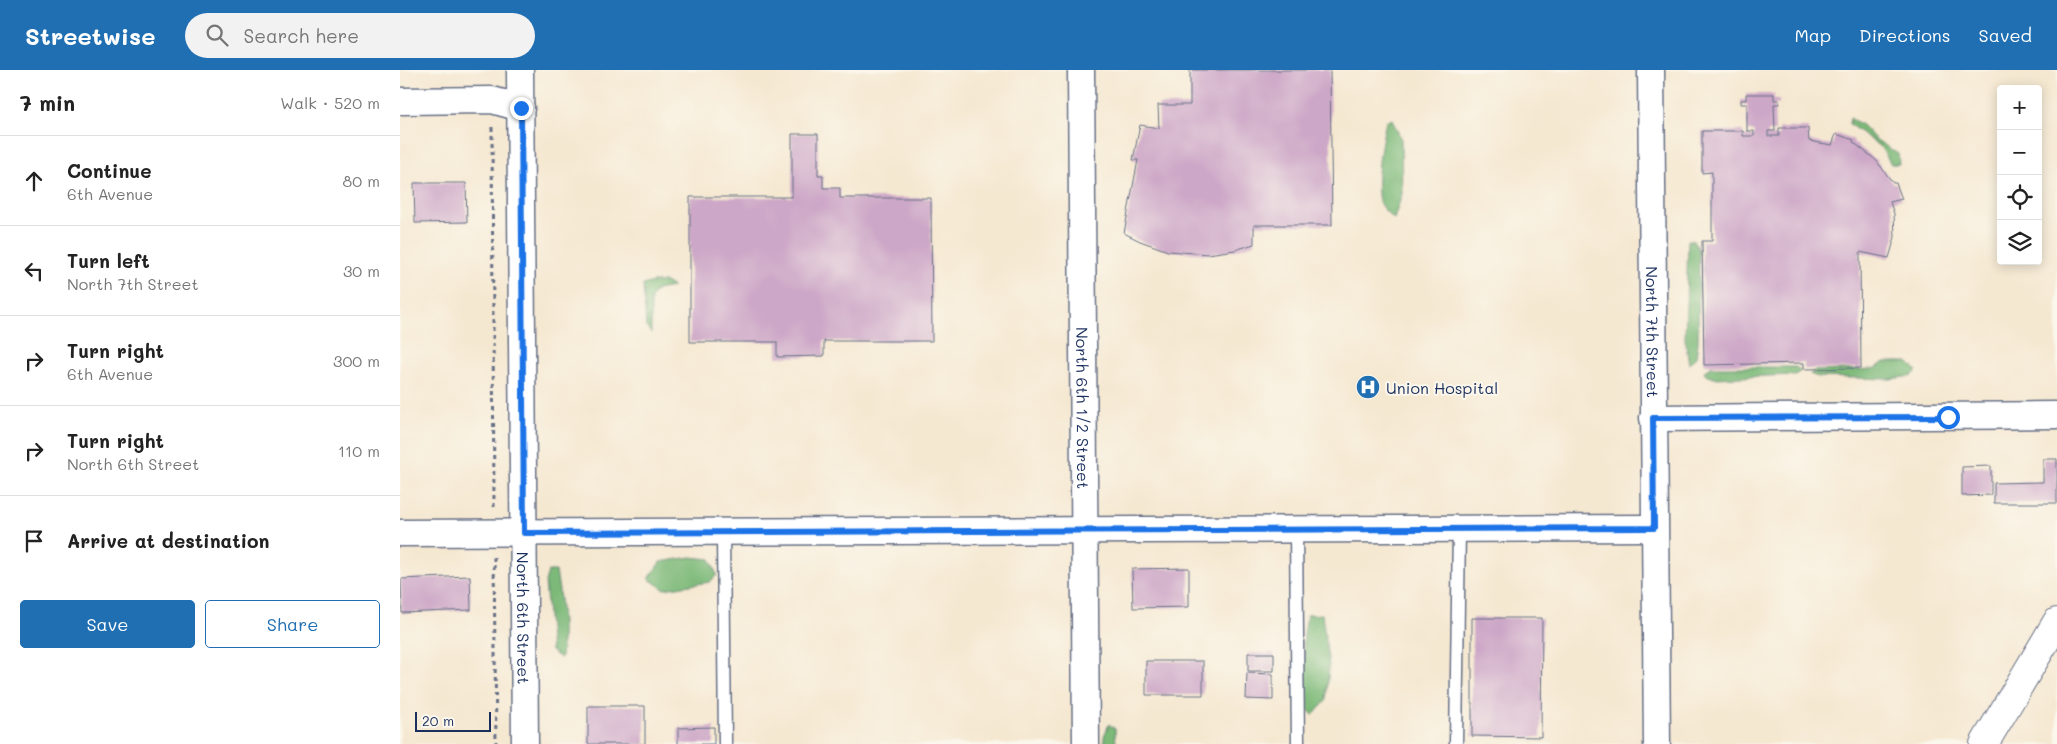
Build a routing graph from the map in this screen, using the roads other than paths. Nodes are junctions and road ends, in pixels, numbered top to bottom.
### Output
1 (520, 70) edge
2 (1081, 70) edge
3 (1651, 70) edge
4 (400, 101) edge
5 (521, 108) junction
6 (2057, 416) edge
7 (1653, 418) junction
8 (1654, 528) junction
9 (1296, 529) junction
10 (1459, 529) junction
11 (1085, 530) junction
12 (723, 532) junction
13 (400, 533) edge
14 (524, 533) junction
15 (2057, 622) edge
16 (525, 744) edge
17 (725, 744) edge
18 (1086, 744) edge
19 (1298, 744) edge
20 (1456, 744) edge
21 (1657, 744) edge
22 (1984, 744) edge

1 - 5 street, North 6th Street
2 - 11 street, North 6th 1/2 Street
3 - 7 street, North 7th Street
4 - 5 street
5 - 14 street, North 6th Street
6 - 7 street
7 - 8 street, North 7th Street
8 - 10 street
8 - 21 street, North 7th Street
9 - 10 street
9 - 11 street
9 - 19 lane
10 - 20 lane
11 - 12 street
11 - 18 street, North 6th 1/2 Street
12 - 14 street
12 - 17 lane
13 - 14 street
14 - 16 street, North 6th Street
15 - 22 street

